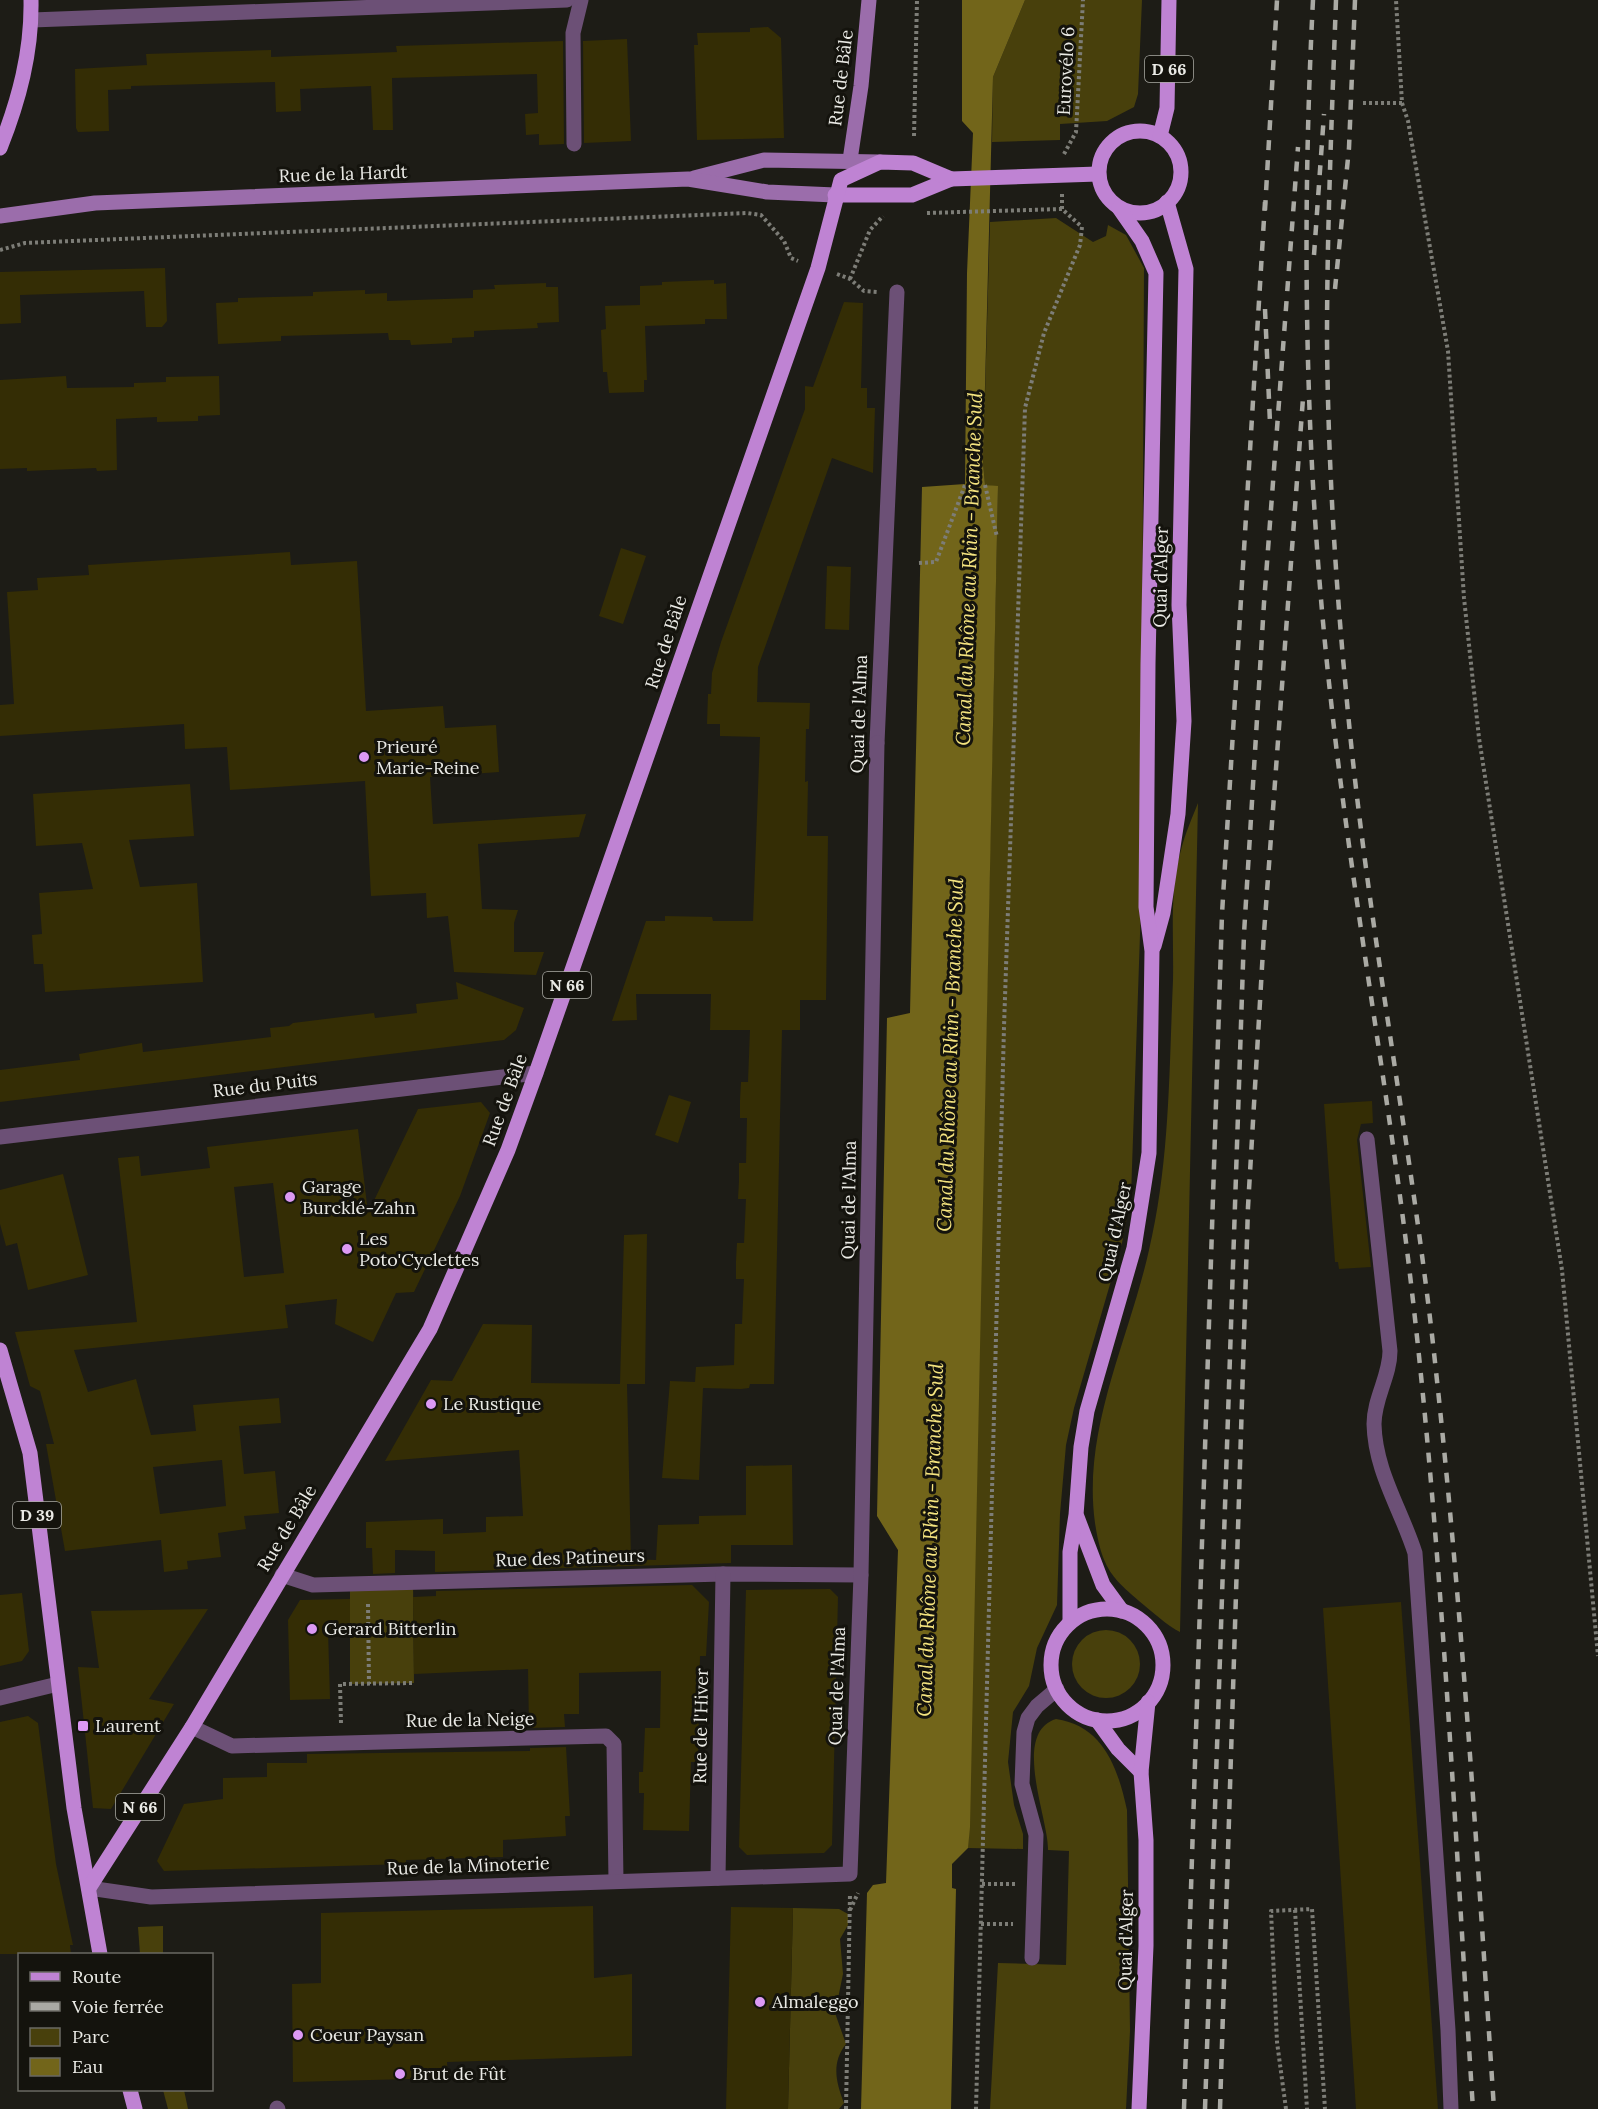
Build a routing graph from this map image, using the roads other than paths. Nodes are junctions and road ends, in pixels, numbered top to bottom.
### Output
1 (31, 0) edge
2 (567, 0) edge
3 (581, 0) edge
4 (869, 0) edge
5 (1169, 0) edge
6 (32, 20) junction
7 (1160, 136) junction
8 (574, 144) dead end
9 (0, 148) edge
10 (850, 160) junction
11 (880, 162) junction
12 (1098, 174) junction
13 (688, 179) junction
14 (951, 179) junction
15 (835, 195) junction
16 (1167, 202) junction
17 (1119, 208) junction
18 (0, 216) edge
19 (897, 292) road end
20 (1152, 951) junction
21 (536, 1073) junction
22 (0, 1137) edge
23 (1368, 1139) dead end
24 (0, 1350) edge
25 (1076, 1515) junction
26 (723, 1574) junction
27 (282, 1575) junction
28 (861, 1575) junction
29 (1122, 1611) junction
30 (1070, 1622) junction
31 (58, 1684) junction
32 (1057, 1689) junction
33 (0, 1698) edge
34 (1148, 1702) junction
35 (1097, 1720) junction
36 (192, 1727) junction
37 (1141, 1772) junction
38 (850, 1874) joint
39 (718, 1878) junction
40 (616, 1881) junction
41 (89, 1888) junction
42 (100, 1953) edge
43 (1032, 1958) dead end
44 (130, 2091) edge
45 (135, 2109) edge
46 (1139, 2109) edge
47 (1451, 2109) edge

1 - 6 main road
2 - 6 street
3 - 8 street
4 - 10 main road, Rue de Bâle
5 - 7 main road, D 66
6 - 9 main road
7 - 12 main road
7 - 16 main road
10 - 11 main road, Rue de la Hardt
10 - 13 main road, Rue de la Hardt
11 - 14 main road, Rue de la Hardt
11 - 15 main road, Rue de la Hardt
12 - 14 main road
12 - 17 main road
13 - 15 main road, Rue de la Hardt
13 - 18 main road, Rue de la Hardt
14 - 15 main road, Rue de la Hardt
15 - 21 main road, Rue de Bâle / N 66
16 - 17 main road
16 - 20 main road, Quai d'Alger
17 - 20 main road, Quai d'Alger
19 - 28 street, Quai de l'Alma
20 - 25 main road, Quai d'Alger
21 - 22 street, Rue du Puits
21 - 27 main road, Rue de Bâle / N 66
23 - 47 street
24 - 31 main road, D 39
25 - 29 main road, Quai d'Alger
25 - 30 main road, Quai d'Alger
26 - 27 street, Rue des Patineurs
26 - 28 street, Rue des Patineurs
26 - 39 street, Rue de l'Hiver
27 - 36 main road, Rue de Bâle / N 66
28 - 38 street, Quai de l'Alma
29 - 30 main road
29 - 34 main road, Quai d'Alger
30 - 32 main road
31 - 33 street
31 - 41 main road, D 39
32 - 35 main road
32 - 43 street
34 - 35 main road
34 - 37 main road, Quai d'Alger
35 - 37 main road
36 - 40 street, Rue de la Neige
36 - 41 main road, Rue de Bâle / N 66
37 - 46 main road, Quai d'Alger
38 - 39 street, Rue de la Minoterie
39 - 40 street, Rue de la Minoterie
40 - 41 street, Rue de la Minoterie
41 - 42 main road
44 - 45 main road

